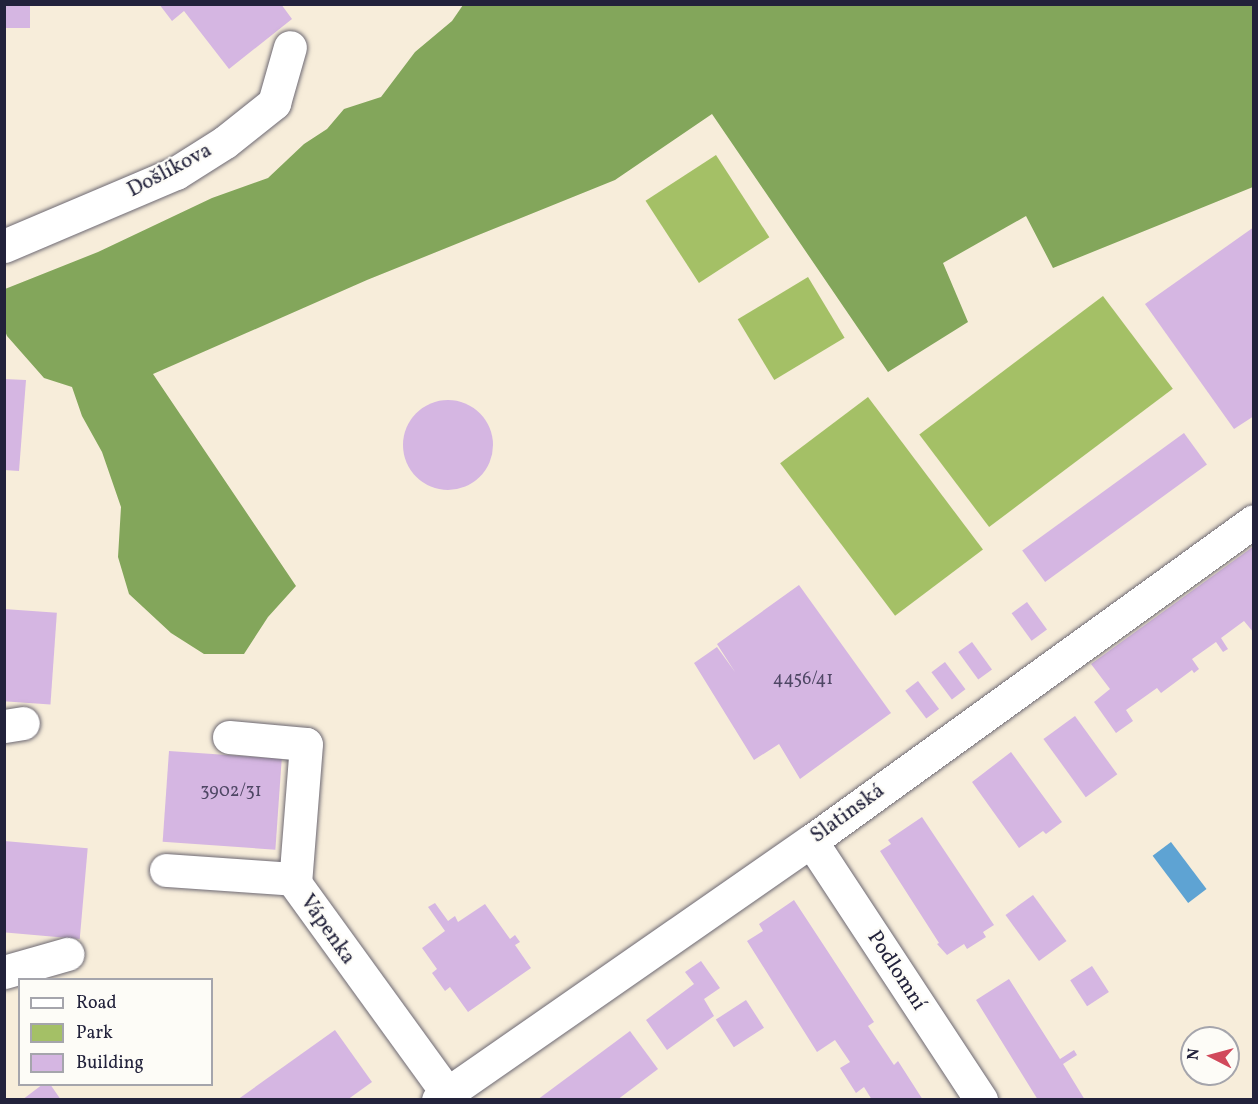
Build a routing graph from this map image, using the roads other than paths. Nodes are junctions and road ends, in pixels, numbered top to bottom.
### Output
1 (290, 47) dead end
2 (4, 246) edge
3 (1254, 521) edge
4 (229, 737) dead end
5 (811, 841) junction
6 (166, 870) dead end
7 (295, 879) junction
8 (67, 954) dead end
9 (4, 972) edge
10 (453, 1094) edge
11 (981, 1100) edge

1 - 2 street, Došlíkova
3 - 5 street, Slatinská
4 - 7 street, Vápenka
5 - 10 street, Slatinská
5 - 11 street, Podlomní
6 - 7 street
7 - 10 street, Vápenka
8 - 9 street

